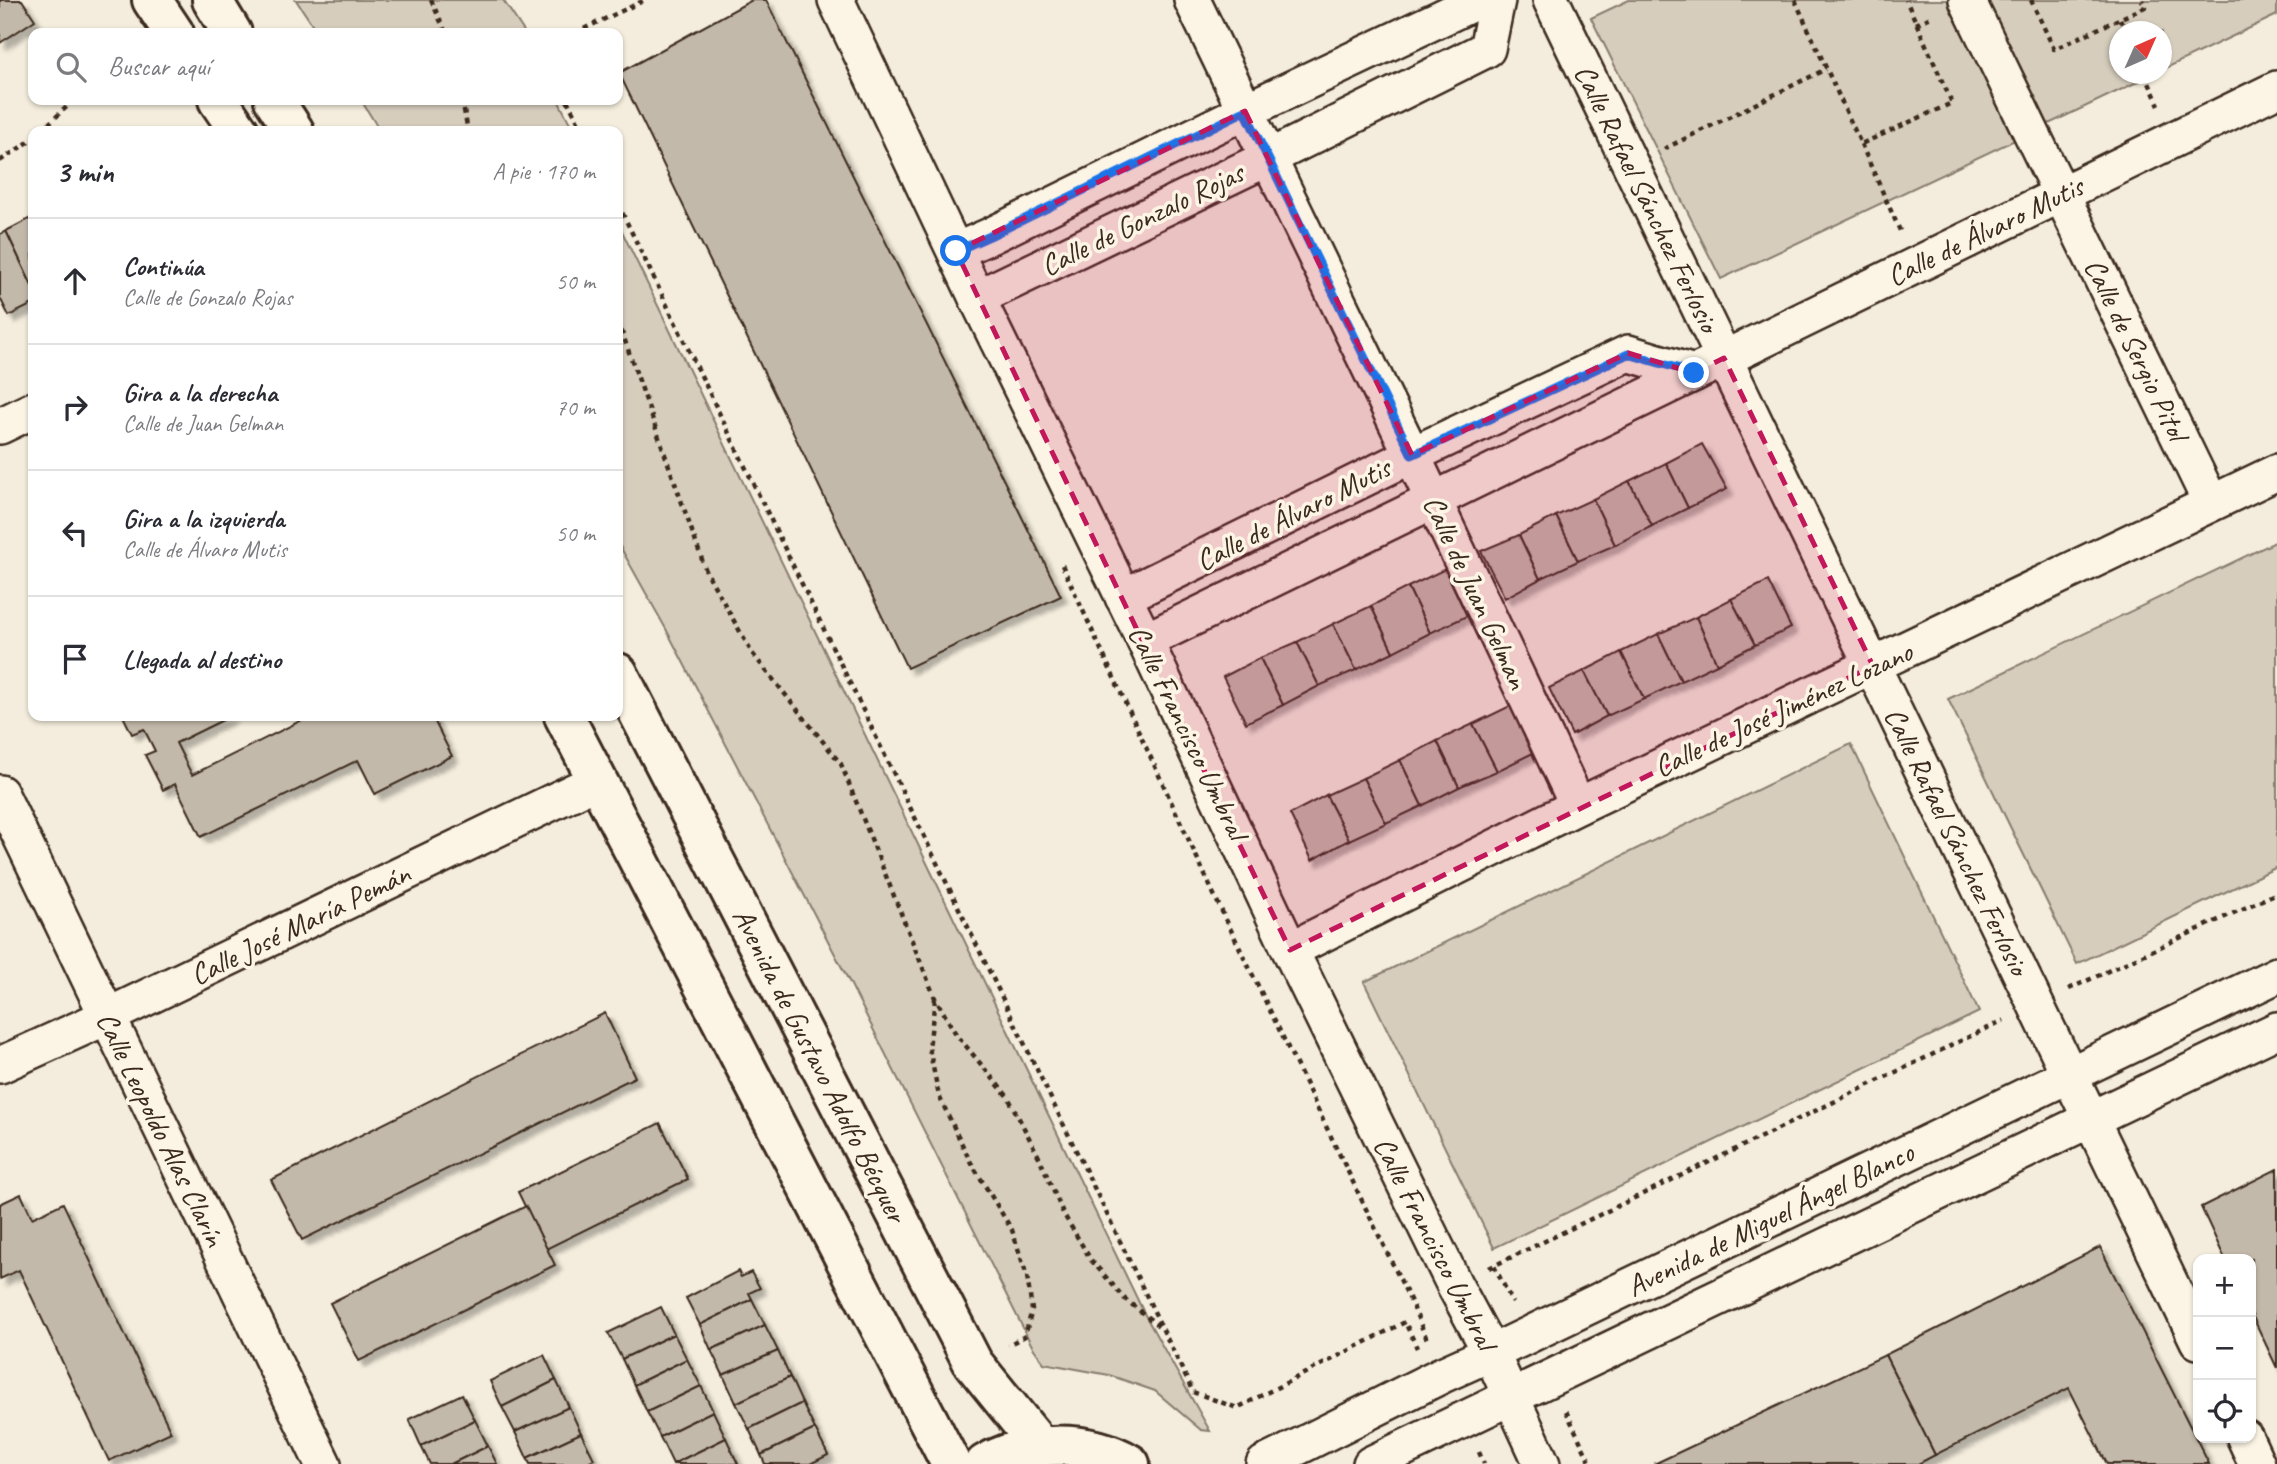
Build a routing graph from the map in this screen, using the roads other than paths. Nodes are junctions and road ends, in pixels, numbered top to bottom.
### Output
1 (152, 0) edge
2 (212, 0) edge
3 (836, 0) edge
4 (1192, 0) edge
5 (1479, 0) edge
6 (1497, 0) edge
7 (1551, 0) edge
8 (1967, 0) edge
9 (171, 28) edge
10 (229, 28) edge
11 (2277, 89) edge
12 (221, 105) edge
13 (277, 105) edge
14 (1245, 111) junction
15 (236, 126) edge
16 (291, 126) edge
17 (1268, 158) junction
18 (2062, 194) junction
19 (956, 251) junction
20 (977, 298) junction
21 (1709, 366) junction
22 (28, 412) edge
23 (0, 426) edge
24 (1412, 455) junction
25 (2277, 472) edge
26 (1433, 500) junction
27 (2211, 503) junction
28 (1123, 597) junction
29 (1145, 642) junction
30 (1873, 666) junction
31 (623, 683) edge
32 (567, 721) edge
33 (598, 780) junction
34 (0, 793) edge
35 (1578, 806) junction
36 (1290, 950) junction
37 (2277, 975) edge
38 (106, 1017) junction
39 (2277, 1030) edge
40 (0, 1065) edge
41 (2070, 1075) junction
42 (2091, 1118) junction
43 (2193, 1331) edge
44 (1491, 1353) junction
45 (1512, 1396) junction
46 (2248, 1443) edge
47 (1040, 1446) junction
48 (323, 1464) edge
49 (951, 1464) edge
50 (985, 1464) edge
51 (1130, 1464) edge
52 (1264, 1464) edge
53 (1371, 1464) edge
54 (1542, 1464) edge
55 (2258, 1464) edge

1 - 9 street
2 - 10 street
3 - 19 street, Calle Francisco Umbral
4 - 14 street, Calle de Juan Gelman
5 - 14 street, Calle de Gonzalo Rojas
6 - 17 street, Calle de Gonzalo Rojas
7 - 21 street, Calle Rafael Sánchez Ferlosio
8 - 18 street, Calle de Sergio Pitol
11 - 18 street, Calle de Álvaro Mutis
12 - 15 street
13 - 16 street
14 - 17 street, Calle de Juan Gelman
14 - 19 street, Calle de Gonzalo Rojas
17 - 20 street, Calle de Gonzalo Rojas
17 - 24 street, Calle de Juan Gelman
18 - 21 street, Calle de Álvaro Mutis
18 - 27 street, Calle de Sergio Pitol
19 - 20 street, Calle Francisco Umbral
20 - 28 street, Calle Francisco Umbral
21 - 24 street, Calle de Álvaro Mutis
21 - 26 street, Calle de Álvaro Mutis
21 - 30 street, Calle Rafael Sánchez Ferlosio
22 - 23 street
24 - 26 street, Calle de Juan Gelman
24 - 28 street, Calle de Álvaro Mutis
25 - 27 street, Calle de José Jiménez Lozano
26 - 29 street, Calle de Álvaro Mutis
26 - 35 street, Calle de Juan Gelman
27 - 30 street, Calle de José Jiménez Lozano
28 - 29 street, Calle Francisco Umbral
29 - 36 street, Calle Francisco Umbral
30 - 35 street, Calle de José Jiménez Lozano
30 - 41 street, Calle Rafael Sánchez Ferlosio
31 - 47 street, Avenida de Gustavo Adolfo Bécquer
32 - 33 street
33 - 38 street, Calle José María Pemán
33 - 49 street
34 - 38 street, Calle Leopoldo Alas Clarín
35 - 36 street, Calle de José Jiménez Lozano
36 - 44 street, Calle Francisco Umbral
37 - 41 street, Avenida de Miguel Ángel Blanco
38 - 40 street, Calle José María Pemán
38 - 48 street, Calle Leopoldo Alas Clarín
39 - 42 street, Avenida de Miguel Ángel Blanco
41 - 42 street, Calle Rafael Sánchez Ferlosio
41 - 44 street, Avenida de Miguel Ángel Blanco
42 - 43 street, Calle Rafael Sánchez Ferlosio
42 - 45 street, Avenida de Miguel Ángel Blanco
44 - 45 street, Calle Francisco Umbral
44 - 52 street, Avenida de Miguel Ángel Blanco
45 - 53 street, Avenida de Miguel Ángel Blanco
45 - 54 street, Calle Francisco Umbral
46 - 55 street
47 - 50 street
47 - 51 street

